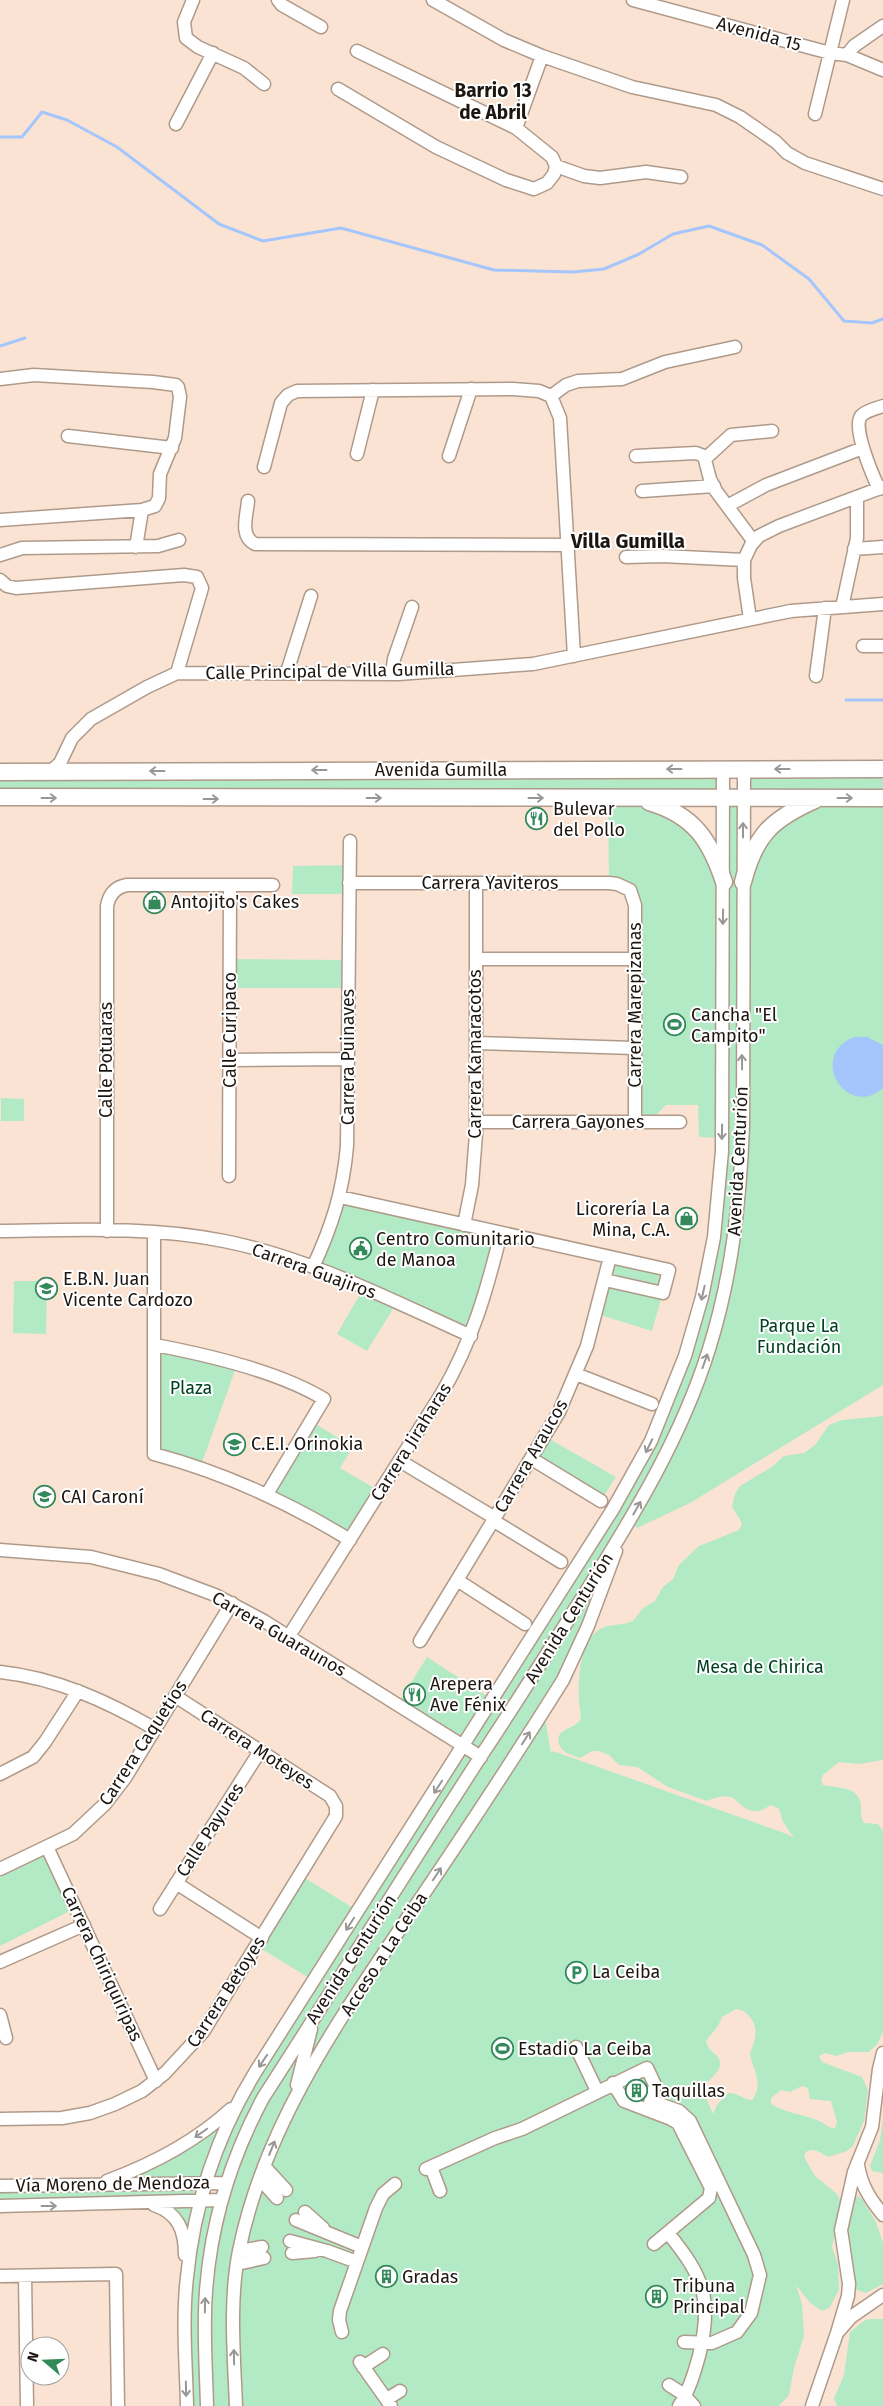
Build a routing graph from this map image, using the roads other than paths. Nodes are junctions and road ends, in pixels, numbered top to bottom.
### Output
1 (193, 0) edge
2 (275, 0) edge
3 (433, 0) edge
4 (633, 0) edge
5 (843, 0) edge
6 (883, 26) edge
7 (321, 27) dead end
8 (357, 51) dead end
9 (213, 53) junction
10 (830, 53) junction
11 (847, 55) junction
12 (542, 56) junction
13 (883, 70) edge
14 (264, 84) dead end
15 (338, 89) dead end
16 (815, 114) dead end
17 (176, 124) dead end
18 (516, 128) junction
19 (556, 166) junction
20 (681, 177) dead end
21 (883, 189) edge
22 (735, 347) dead end
23 (0, 379) edge
24 (471, 389) junction
25 (373, 390) junction
26 (551, 396) junction
27 (883, 406) edge
28 (772, 431) dead end
29 (68, 436) dead end
30 (172, 448) junction
31 (863, 448) junction
32 (357, 454) dead end
33 (448, 456) dead end
34 (636, 456) dead end
35 (706, 458) junction
36 (264, 467) dead end
37 (714, 486) junction
38 (881, 488) edge
39 (642, 491) dead end
40 (857, 497) junction
41 (248, 501) dead end
42 (726, 506) junction
43 (142, 510) junction
44 (0, 520) edge
45 (179, 540) dead end
46 (754, 542) junction
47 (568, 545) junction
48 (136, 547) junction
49 (883, 547) edge
50 (854, 548) junction
51 (0, 555) edge
52 (626, 557) dead end
53 (744, 560) junction
54 (2, 588) edge
55 (312, 596) dead end
56 (883, 604) edge
57 (412, 606) dead end
58 (842, 607) junction
59 (826, 608) junction
60 (750, 619) junction
61 (863, 646) dead end
62 (883, 646) edge
63 (574, 656) junction
64 (286, 672) junction
65 (177, 673) junction
66 (392, 674) junction
67 (816, 676) dead end
68 (68, 748) junction
69 (723, 769) junction
70 (744, 769) junction
71 (883, 769) edge
72 (0, 772) edge
73 (50, 772) junction
74 (83, 772) junction
75 (0, 797) edge
76 (638, 798) junction
77 (723, 798) junction
78 (744, 798) junction
79 (820, 798) junction
80 (883, 798) edge
81 (350, 842) dead end
82 (724, 882) junction
83 (743, 882) junction
84 (349, 883) junction
85 (476, 883) junction
86 (230, 885) junction
87 (273, 885) dead end
88 (630, 890) joint
89 (476, 959) junction
90 (634, 959) junction
91 (476, 1043) junction
92 (634, 1048) junction
93 (348, 1059) junction
94 (230, 1060) junction
95 (476, 1122) junction
96 (635, 1122) junction
97 (680, 1122) dead end
98 (229, 1176) dead end
99 (340, 1197) junction
100 (464, 1224) junction
101 (0, 1231) edge
102 (107, 1231) junction
103 (154, 1232) junction
104 (500, 1233) junction
105 (610, 1257) junction
106 (314, 1268) junction
107 (605, 1280) junction
108 (471, 1336) junction
109 (155, 1344) junction
110 (576, 1374) junction
111 (652, 1404) dead end
112 (532, 1459) junction
113 (400, 1461) junction
114 (267, 1494) junction
115 (601, 1501) dead end
116 (494, 1520) junction
117 (623, 1531) junction
118 (350, 1540) junction
119 (0, 1550) edge
120 (561, 1562) dead end
121 (457, 1580) junction
122 (232, 1603) junction
123 (525, 1624) dead end
124 (289, 1636) junction
125 (420, 1641) dead end
126 (0, 1672) edge
127 (78, 1691) junction
128 (175, 1696) junction
129 (155, 1729) junction
130 (464, 1746) junction
131 (260, 1751) junction
132 (481, 1757) junction
133 (0, 1774) edge
134 (336, 1806) joint
135 (48, 1847) junction
136 (0, 1869) edge
137 (176, 1883) junction
138 (160, 1908) dead end
139 (84, 1925) junction
140 (262, 1938) junction
141 (0, 1962) edge
142 (0, 2015) edge
143 (314, 2018) junction
144 (6, 2038) dead end
145 (576, 2047) dead end
146 (883, 2053) edge
147 (156, 2081) junction
148 (613, 2083) junction
149 (597, 2091) junction
150 (238, 2102) junction
151 (292, 2102) junction
152 (649, 2106) junction
153 (0, 2119) edge
154 (858, 2165) junction
155 (264, 2166) junction
156 (260, 2179) junction
157 (206, 2183) junction
158 (226, 2183) junction
159 (96, 2184) junction
160 (395, 2184) dead end
161 (0, 2186) edge
162 (440, 2191) dead end
163 (221, 2200) junction
164 (201, 2202) junction
165 (149, 2204) junction
166 (0, 2206) edge
167 (883, 2215) edge
168 (301, 2216) dead end
169 (668, 2233) junction
170 (654, 2244) dead end
171 (291, 2247) dead end
172 (362, 2247) junction
173 (239, 2251) junction
174 (357, 2262) junction
175 (237, 2264) junction
176 (0, 2276) edge
177 (25, 2276) junction
178 (186, 2288) junction
179 (883, 2295) edge
180 (342, 2332) dead end
181 (837, 2333) junction
182 (684, 2342) dead end
183 (702, 2343) junction
184 (383, 2354) dead end
185 (669, 2385) dead end
186 (400, 2391) dead end
187 (682, 2401) edge
188 (389, 2403) edge
189 (27, 2406) edge
190 (118, 2406) edge
191 (187, 2406) edge
192 (207, 2406) edge
193 (236, 2406) edge
194 (694, 2406) edge
195 (812, 2406) edge

1 - 9 street
2 - 7 street
3 - 12 street
4 - 10 street, Avenida 15
5 - 10 street
6 - 11 street
8 - 18 street
9 - 14 street
9 - 17 street
10 - 11 street, Avenida 15
10 - 16 street
11 - 13 street, Avenida 15
12 - 18 street
12 - 21 street
15 - 19 street
18 - 19 street
19 - 20 street
22 - 26 street
23 - 30 street
24 - 25 street
24 - 26 street
24 - 33 street
25 - 32 street
25 - 36 street
26 - 47 street
27 - 31 street
28 - 35 street
29 - 30 street
30 - 43 street
31 - 38 street
31 - 42 street
34 - 35 street
35 - 37 street
37 - 39 street
37 - 42 street
38 - 40 street
40 - 46 street
40 - 50 street
41 - 47 street
42 - 46 street
43 - 44 street
43 - 48 street
45 - 48 street
46 - 53 street
47 - 63 street
48 - 51 street
49 - 50 street
50 - 58 street
52 - 53 street
53 - 60 street
54 - 65 street
55 - 64 street
56 - 58 street, Calle Principal de Villa Gumilla
57 - 66 street
58 - 59 street, Calle Principal de Villa Gumilla
59 - 60 street, Calle Principal de Villa Gumilla
59 - 67 street
60 - 63 street, Calle Principal de Villa Gumilla
61 - 62 street
63 - 66 street, Calle Principal de Villa Gumilla
64 - 65 street, Calle Principal de Villa Gumilla
64 - 66 street, Calle Principal de Villa Gumilla
65 - 68 street, Calle Principal de Villa Gumilla
68 - 73 street, Calle Principal de Villa Gumilla
68 - 74 street
69 - 70 main road, Avenida Gumilla
69 -> 74 main road, Avenida Gumilla
69 - 77 street, Avenida Centurión
71 -> 70 main road, Avenida Gumilla
70 - 78 street, Avenida Centurión
72 - 73 main road, Avenida Gumilla
73 - 74 main road, Avenida Gumilla
75 -> 76 main road, Avenida Gumilla
76 - 77 main road, Avenida Gumilla
76 - 82 main road
77 - 78 main road, Avenida Gumilla
77 - 82 street, Avenida Centurión
78 - 79 main road, Avenida Gumilla
83 -> 78 street, Avenida Centurión
79 -> 80 main road, Avenida Gumilla
79 - 83 main road
81 - 84 street, Carrera Puinaves
82 -> 130 street, Avenida Centurión
117 -> 83 street, Avenida Centurión
84 - 85 street, Carrera Yaviteros
84 - 93 street, Carrera Puinaves
85 - 88 street, Carrera Yaviteros
85 - 89 street, Carrera Kamaracotos
86 - 87 street
86 - 94 street, Calle Curipaco
86 - 102 street, Calle Potuaras
88 - 90 street, Carrera Marepizanas
89 - 90 street
89 - 91 street, Carrera Kamaracotos
90 - 92 street, Carrera Marepizanas
91 - 92 street
91 - 95 street, Carrera Kamaracotos
92 - 96 street, Carrera Marepizanas
93 - 94 street
93 - 99 street, Carrera Puinaves
94 - 98 street, Calle Curipaco
95 - 96 street, Carrera Gayones
95 - 100 street, Carrera Kamaracotos
96 - 97 street, Carrera Gayones
99 - 100 street
99 - 106 street, Carrera Puinaves
100 - 104 street
101 - 102 street, Carrera Guajiros
102 - 103 street, Carrera Guajiros
103 - 106 street, Carrera Guajiros
103 - 109 street
104 - 105 street
104 - 108 street, Carrera Jiraharas
105 - 107 street, Carrera Araucos
105 - 107 street
106 - 108 street, Carrera Guajiros
107 - 110 street, Carrera Araucos
108 - 113 street, Carrera Jiraharas
109 - 114 street
109 - 114 street
110 - 111 street
110 - 112 street, Carrera Araucos
112 - 115 street
112 - 116 street, Carrera Araucos
113 - 116 street
113 - 118 street, Carrera Jiraharas
114 - 118 street
116 - 120 street
116 - 121 street, Carrera Araucos
117 - 132 street, Avenida Centurión
151 -> 117 street, Acceso a La Ceiba
118 - 124 street, Carrera Jiraharas
119 - 122 street, Carrera Guaraunos
121 - 123 street
121 - 125 street, Carrera Araucos
122 - 124 street, Carrera Guaraunos
122 - 128 street, Carrera Caquetios
124 - 130 street, Carrera Guaraunos
126 - 127 street
127 - 129 street
127 - 133 street
128 - 129 street, Carrera Caquetios
128 - 131 street, Carrera Moteyes
129 - 135 street, Carrera Caquetios
130 - 132 street, Carrera Guaraunos
130 -> 150 street, Avenida Centurión
131 - 134 street, Carrera Moteyes
131 - 137 street, Calle Payures
132 - 143 street, Avenida Centurión
134 - 140 street, Carrera Betoyes
135 - 136 street, Carrera Caquetios
135 - 139 street, Carrera Chiriquiripas
137 - 138 street, Calle Payures
137 - 140 street
139 - 141 street
139 - 147 street, Carrera Chiriquiripas
140 - 147 street, Carrera Betoyes
142 - 144 street
143 - 151 street
143 - 158 street, Avenida Centurión
145 - 149 street
146 - 154 street
147 - 153 street, Carrera Betoyes
148 - 149 street
148 - 152 street
148 - 152 street
149 - 162 street
150 - 157 street, Avenida Centurión
150 -> 159 street
155 -> 151 street, Acceso a La Ceiba
152 - 169 street
152 - 183 street
154 - 167 street
154 - 181 street
155 - 156 street, Acceso a La Ceiba
155 - 156 street
156 - 173 street, Acceso a La Ceiba
157 - 158 street, Vía Moreno de Mendoza
157 - 159 street, Vía Moreno de Mendoza
157 - 164 street, Avenida Centurión
158 - 163 street, Avenida Centurión
159 - 161 street, Vía Moreno de Mendoza
160 - 172 street
163 - 164 street, Vía Moreno de Mendoza
192 -> 163 street, Avenida Centurión
164 - 165 street, Vía Moreno de Mendoza
164 - 178 street, Avenida Centurión
166 -> 165 street, Vía Moreno de Mendoza
165 - 178 street
168 - 172 street
169 - 170 street
169 - 183 street
171 - 174 street
172 - 174 street
173 - 175 street, Acceso a La Ceiba
173 - 175 street
174 - 180 street
193 -> 175 street, Acceso a La Ceiba
176 - 177 street
177 - 189 street
177 - 190 street
178 -> 191 street, Avenida Centurión
179 - 181 street
181 - 195 street
182 - 183 street
183 - 187 street
184 - 188 street
185 - 187 street
186 - 188 street
187 - 194 street

